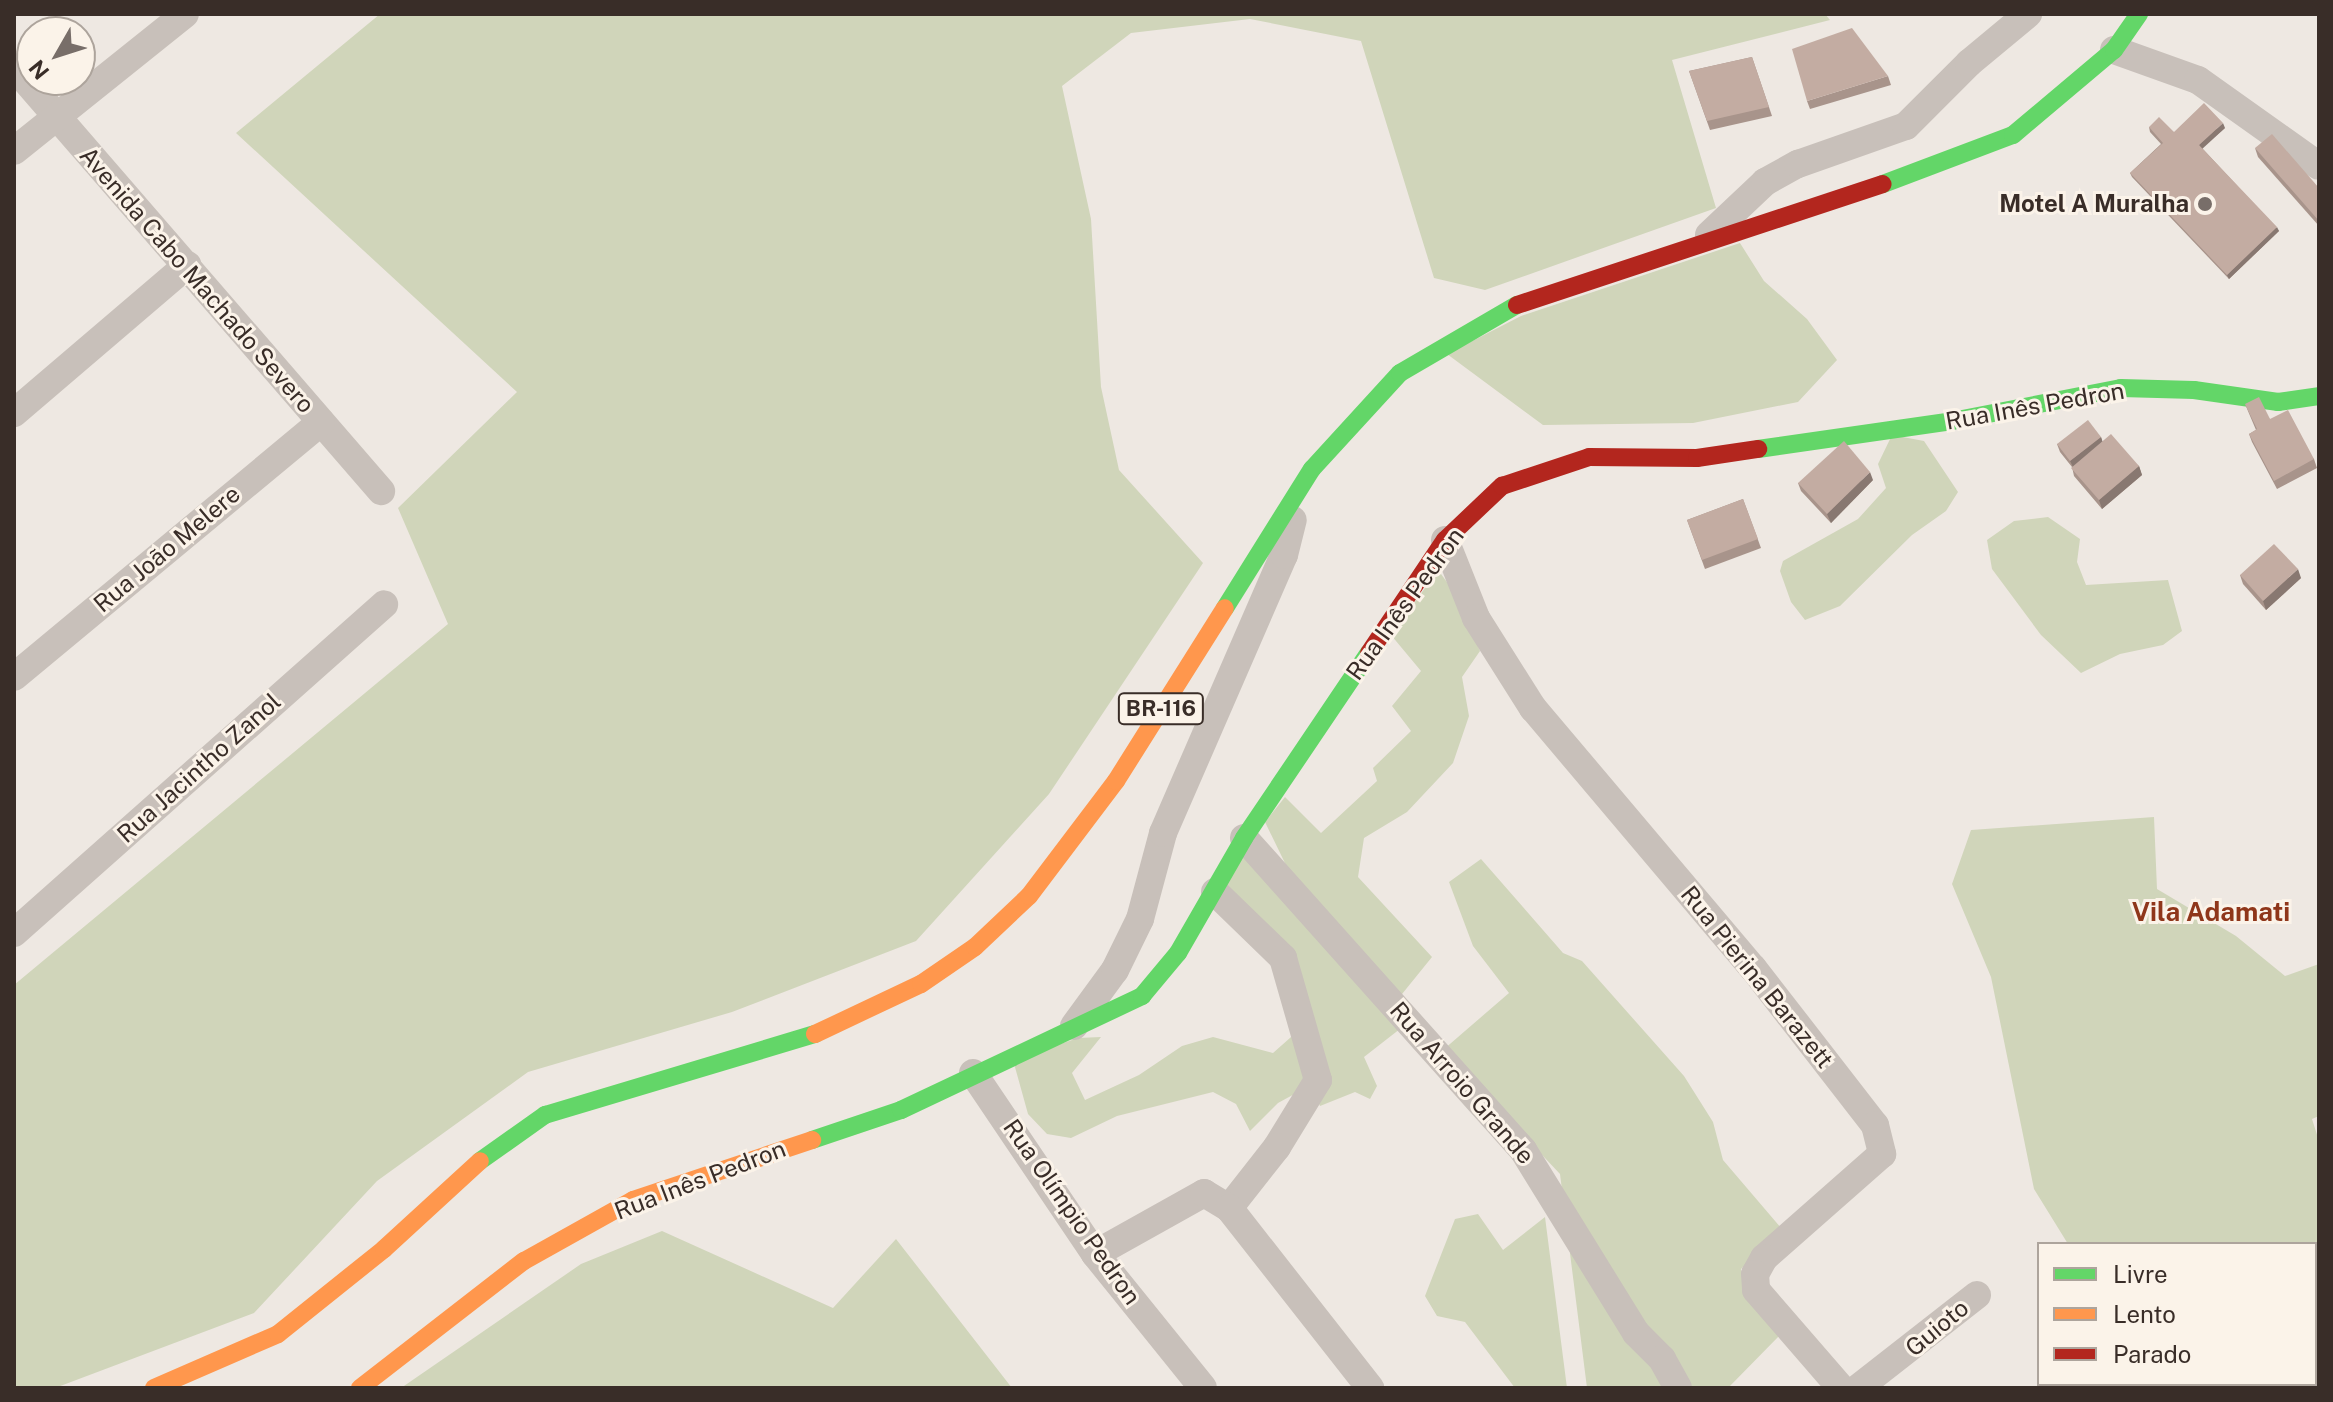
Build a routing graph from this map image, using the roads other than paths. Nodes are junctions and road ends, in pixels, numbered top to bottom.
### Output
1 (185, 14) edge
2 (2028, 14) edge
3 (2139, 14) edge
4 (2114, 50) junction
5 (14, 67) edge
6 (55, 117) junction
7 (14, 151) edge
8 (2319, 166) edge
9 (1706, 238) junction
10 (187, 265) junction
11 (2319, 396) edge
12 (14, 413) edge
13 (321, 422) junction
14 (1302, 484) junction
15 (381, 491) dead end
16 (1445, 540) junction
17 (384, 604) dead end
18 (14, 677) edge
19 (1244, 838) junction
20 (1215, 892) junction
21 (14, 933) edge
22 (1071, 1030) junction
23 (973, 1073) junction
24 (1229, 1208) junction
25 (1095, 1254) junction
26 (1977, 1295) dead end
27 (154, 1388) edge
28 (360, 1388) edge
29 (1203, 1388) edge
30 (1370, 1388) edge
31 (1678, 1388) edge
32 (1841, 1388) edge
33 (1858, 1388) edge

1 - 6 street
2 - 9 street
3 - 4 main road, BR-116
4 - 8 street
4 - 9 main road, BR-116
5 - 6 street, Avenida Cabo Machado Severo
6 - 7 street
6 - 10 street, Avenida Cabo Machado Severo
9 - 14 main road, BR-116
10 - 12 street
10 - 13 street, Avenida Cabo Machado Severo
11 - 16 main road, Rua Inês Pedron
13 - 15 street, Avenida Cabo Machado Severo
13 - 18 street, Rua João Melere
14 - 22 street
14 - 27 main road, BR-116
16 - 19 main road, Rua Inês Pedron
16 - 32 street, Rua Pierina Barazett
17 - 21 street, Rua Jacintho Zanol
19 - 20 main road, Rua Inês Pedron
19 - 31 street, Rua Arroio Grande
20 - 22 main road, Rua Inês Pedron
20 - 24 street
22 - 23 main road, Rua Inês Pedron
23 - 25 street, Rua Olímpio Pedron
23 - 28 main road, Rua Inês Pedron
24 - 25 street
24 - 30 street
25 - 29 street, Rua Olímpio Pedron
26 - 33 street, Guioto

